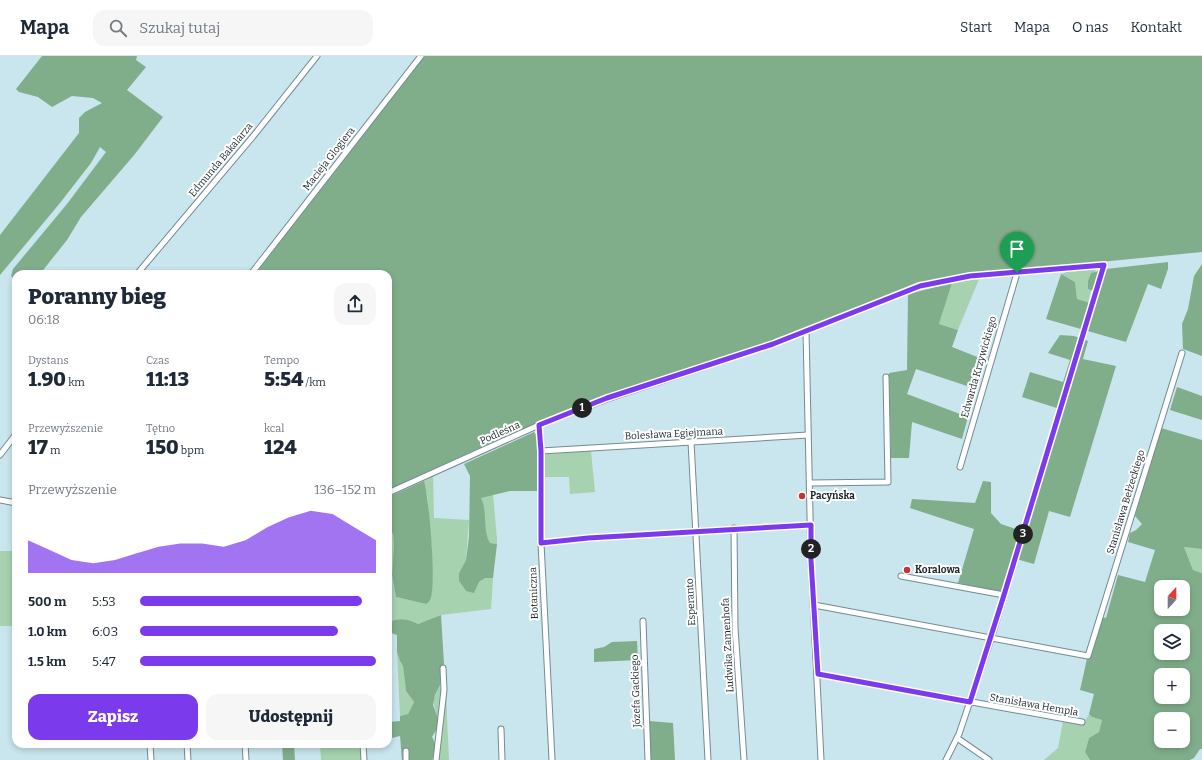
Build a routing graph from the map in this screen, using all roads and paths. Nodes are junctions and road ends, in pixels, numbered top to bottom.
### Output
1 (317, 56) edge
2 (421, 56) edge
3 (140, 270) edge
4 (254, 270) edge
5 (1017, 273) junction
6 (806, 331) junction
7 (1182, 353) dead end
8 (886, 377) dead end
9 (539, 425) junction
10 (808, 435) junction
11 (12, 439) edge
12 (691, 442) junction
13 (541, 451) junction
14 (0, 455) edge
15 (960, 466) dead end
16 (811, 483) junction
17 (392, 491) edge
18 (0, 500) edge
19 (12, 502) edge
20 (811, 525) junction
21 (734, 528) junction
22 (696, 532) junction
23 (541, 543) junction
24 (901, 576) dead end
25 (1004, 595) junction
26 (814, 605) junction
27 (643, 621) dead end
28 (991, 639) junction
29 (443, 668) dead end
30 (818, 674) junction
31 (970, 702) junction
32 (1082, 722) dead end
33 (501, 729) dead end
34 (957, 738) junction
35 (150, 748) edge
36 (187, 748) edge
37 (245, 748) edge
38 (363, 748) edge
39 (406, 751) dead end
40 (151, 760) edge
41 (188, 760) edge
42 (246, 760) edge
43 (364, 760) edge
44 (406, 760) edge
45 (436, 760) edge
46 (502, 760) edge
47 (552, 760) edge
48 (648, 760) edge
49 (708, 760) edge
50 (744, 760) edge
51 (821, 760) edge
52 (946, 760) edge
53 (990, 760) edge

1 - 3 street, Edmunda Bakalarza
2 - 4 street, Macieja Glogiera
5 - 6 street, Podleśna
5 - 15 street, Edwarda Krzywickiego
5 - 25 street, Podleśna
6 - 9 street, Podleśna
6 - 10 street
7 - 28 street, Stanisława Bełżeckiego
8 - 16 street
9 - 13 street, Botaniczna
9 - 17 street, Podleśna
10 - 12 street, Bolesława Egiejmana
10 - 16 street
11 - 14 street
12 - 13 street, Bolesława Egiejmana
12 - 22 street, Esperanto
13 - 23 street, Botaniczna
16 - 20 street
18 - 19 street
20 - 21 street
20 - 26 street
21 - 22 street
21 - 50 street, Ludwika Zamenhofa
22 - 23 street
22 - 49 street, Esperanto
23 - 47 street, Botaniczna
24 - 25 street
25 - 28 street
26 - 28 street
26 - 30 street
27 - 48 street, Józefa Gackiego
28 - 31 street
29 - 45 street
30 - 31 street, Stanisława Hempla
30 - 51 street
31 - 32 street, Stanisława Hempla
31 - 34 street
33 - 46 street
34 - 52 street
34 - 53 street
35 - 40 street
36 - 41 street
37 - 42 street
38 - 43 street
39 - 44 street

